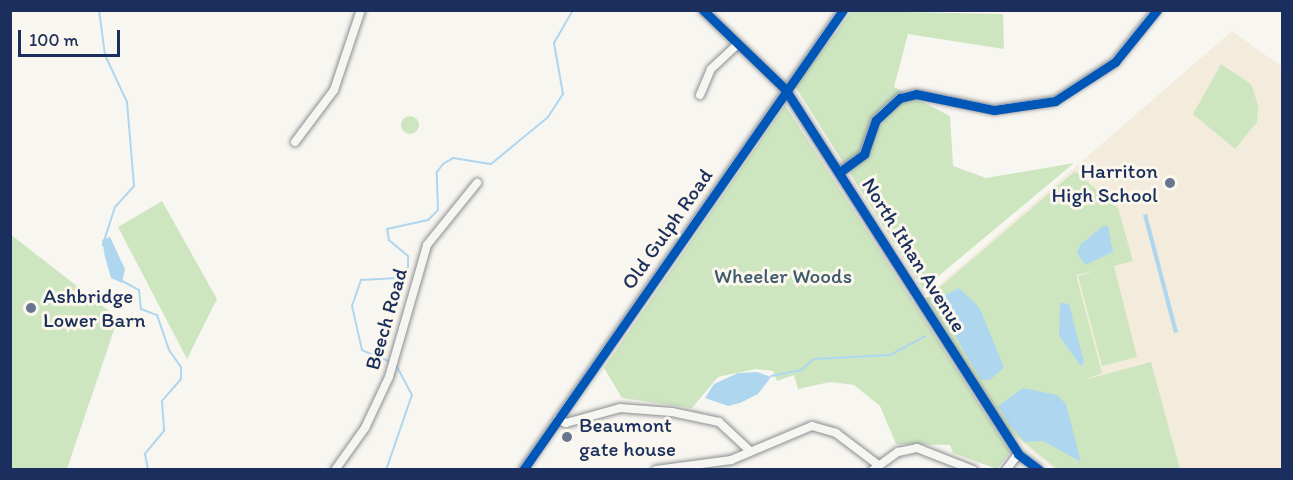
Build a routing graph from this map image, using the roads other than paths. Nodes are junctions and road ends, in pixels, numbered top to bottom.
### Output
1 (362, 10) edge
2 (703, 10) edge
3 (843, 10) edge
4 (1156, 10) edge
5 (737, 45) junction
6 (785, 89) junction
7 (700, 95) dead end
8 (296, 141) dead end
9 (841, 171) junction
10 (477, 183) dead end
11 (558, 419) junction
12 (750, 451) junction
13 (1018, 454) junction
14 (875, 467) edge
15 (657, 468) edge
16 (336, 469) edge
17 (523, 470) edge
18 (973, 470) edge
19 (1005, 470) edge
20 (1039, 470) edge

1 - 8 street
2 - 5 street, North Ithan Avenue
3 - 6 street, Old Gulph Road
4 - 9 street
5 - 6 street, North Ithan Avenue
5 - 7 street
6 - 9 street, North Ithan Avenue
6 - 11 street, Old Gulph Road
9 - 13 street, North Ithan Avenue
10 - 16 street, Beech Road
11 - 12 street
11 - 17 street, Old Gulph Road
12 - 14 street
12 - 15 street
13 - 19 street
13 - 20 street, North Ithan Avenue
14 - 18 street

